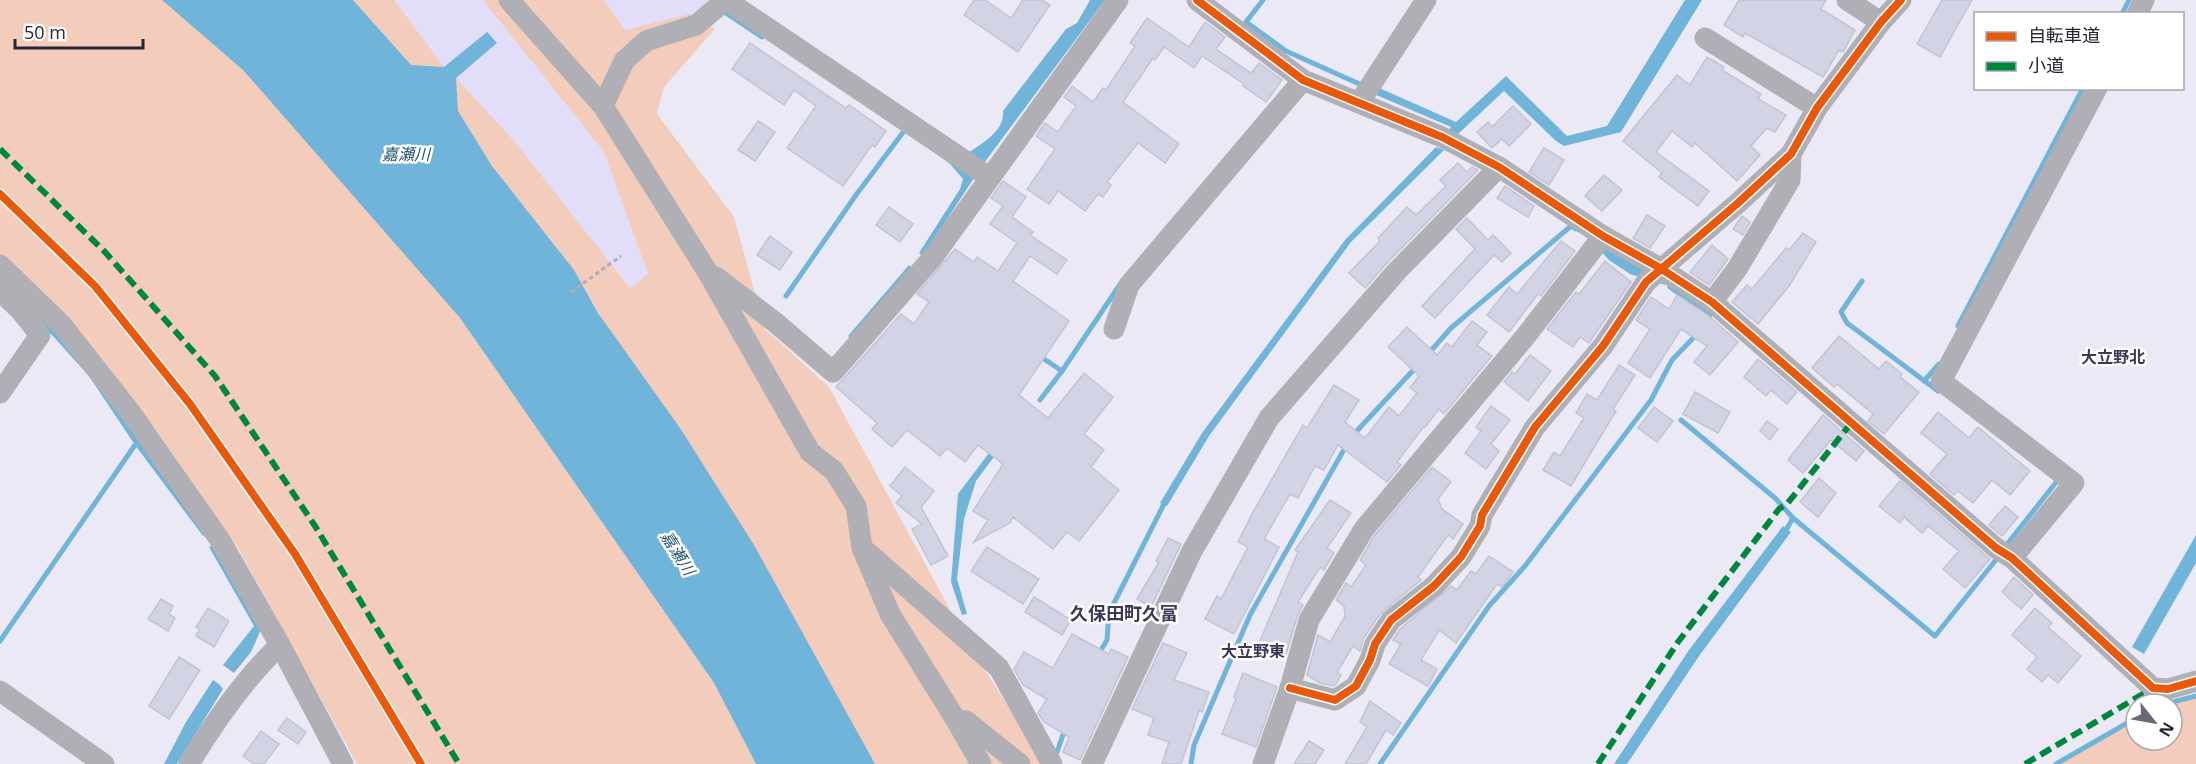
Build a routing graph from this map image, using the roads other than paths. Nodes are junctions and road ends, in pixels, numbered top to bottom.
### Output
1 (509, 0) edge
2 (726, 0) edge
3 (1118, 0) edge
4 (1197, 0) edge
5 (1426, 0) edge
6 (1847, 0) edge
7 (1901, 0) edge
8 (1881, 22) junction
9 (1705, 38) dead end
10 (1304, 80) junction
11 (2096, 90) edge
12 (1364, 93) junction
13 (603, 106) junction
14 (1817, 108) junction
15 (1791, 154) junction
16 (1499, 167) junction
17 (980, 171) junction
18 (1598, 243) junction
19 (0, 265) edge
20 (707, 271) junction
21 (1653, 275) junction
22 (0, 291) edge
23 (1712, 302) junction
24 (1114, 328) dead end
25 (0, 393) edge
26 (862, 548) junction
27 (2005, 554) junction
28 (280, 645) junction
29 (2196, 681) edge
30 (1290, 688) junction
31 (0, 691) edge
32 (956, 720) junction
33 (104, 764) edge
34 (189, 764) edge
35 (344, 764) edge
36 (981, 764) edge
37 (1020, 764) edge
38 (1052, 764) edge
39 (1092, 764) edge
40 (1263, 764) edge

1 - 13 street
2 - 13 street
2 - 17 street
3 - 17 street
4 - 10 street
5 - 12 street
6 - 8 street
7 - 8 street
8 - 14 street
9 - 14 street
10 - 12 street
10 - 24 street
11 - 27 street
12 - 16 street
13 - 20 street
14 - 15 street
15 - 21 street
15 - 23 street
16 - 18 street
16 - 39 street
17 - 20 street
18 - 21 street
18 - 30 street
19 - 28 street
20 - 26 street
21 - 23 street
21 - 30 street
22 - 25 street
23 - 27 street
26 - 32 street
26 - 38 street
27 - 29 street
28 - 34 street
28 - 35 street
30 - 40 street
31 - 33 street
32 - 36 street
32 - 37 street

